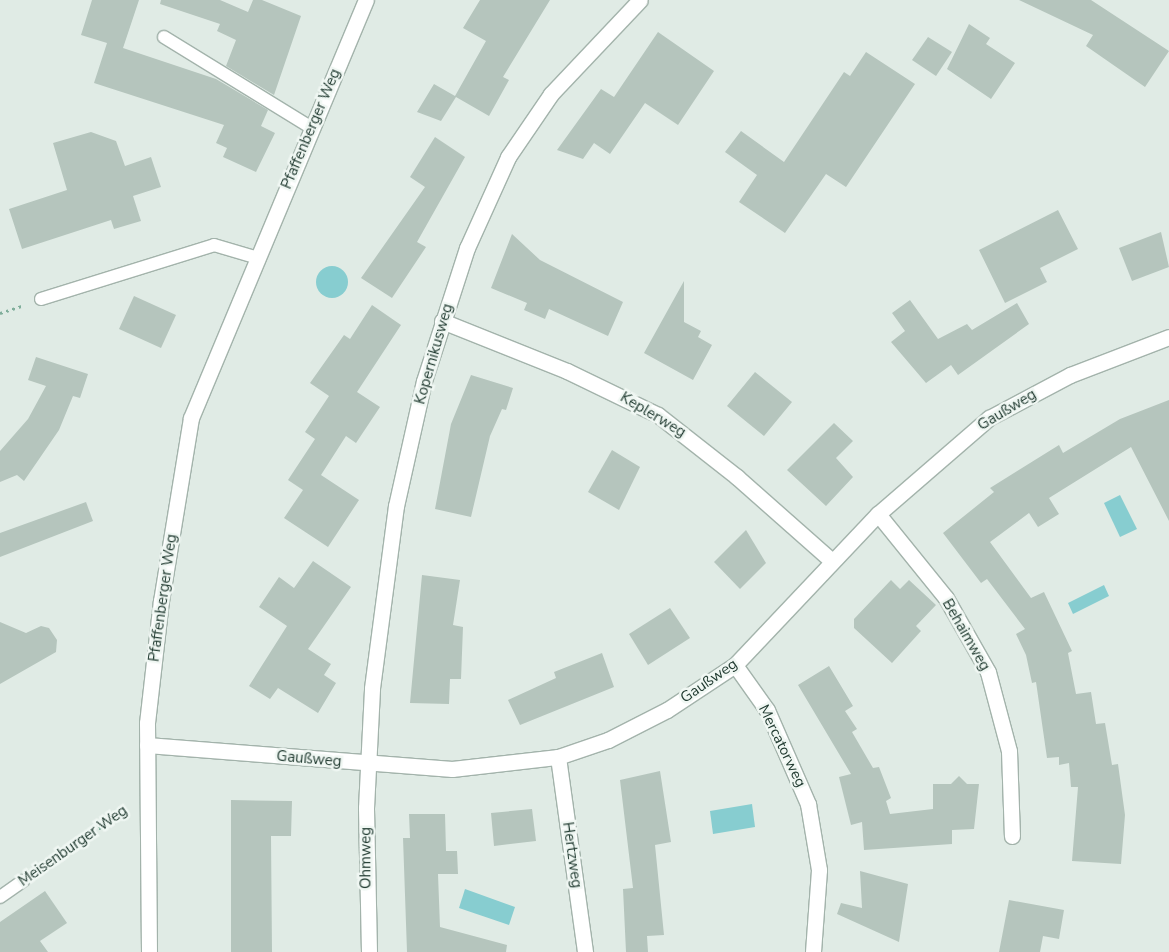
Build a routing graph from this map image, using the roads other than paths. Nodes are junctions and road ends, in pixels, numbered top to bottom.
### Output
1 (366, 0) edge
2 (640, 0) edge
3 (164, 37) dead end
4 (312, 128) junction
5 (258, 258) junction
6 (41, 299) dead end
7 (442, 321) junction
8 (1169, 337) edge
9 (878, 514) junction
10 (832, 561) junction
11 (735, 665) junction
12 (147, 745) junction
13 (558, 757) junction
14 (367, 764) junction
15 (1012, 836) dead end
16 (23, 881) road end
17 (0, 896) edge
18 (149, 952) edge
19 (369, 952) edge
20 (585, 952) edge
21 (813, 952) edge

1 - 4 street, Pfaffenberger Weg
2 - 7 street, Kopernikusweg
3 - 4 lane
4 - 5 street, Pfaffenberger Weg
5 - 6 lane
5 - 12 street, Pfaffenberger Weg
7 - 10 street, Keplerweg
7 - 14 street, Kopernikusweg
8 - 9 street, Gaußweg
9 - 10 street, Gaußweg
9 - 15 street, Behaimweg
10 - 11 street, Gaußweg
11 - 13 street, Gaußweg
11 - 21 street, Mercatorweg
12 - 14 street, Gaußweg
12 - 18 street, Pfaffenberger Weg
13 - 14 street, Gaußweg
13 - 20 street, Hertzweg
14 - 19 street, Ohmweg
16 - 17 lane, Meisenburger Weg

